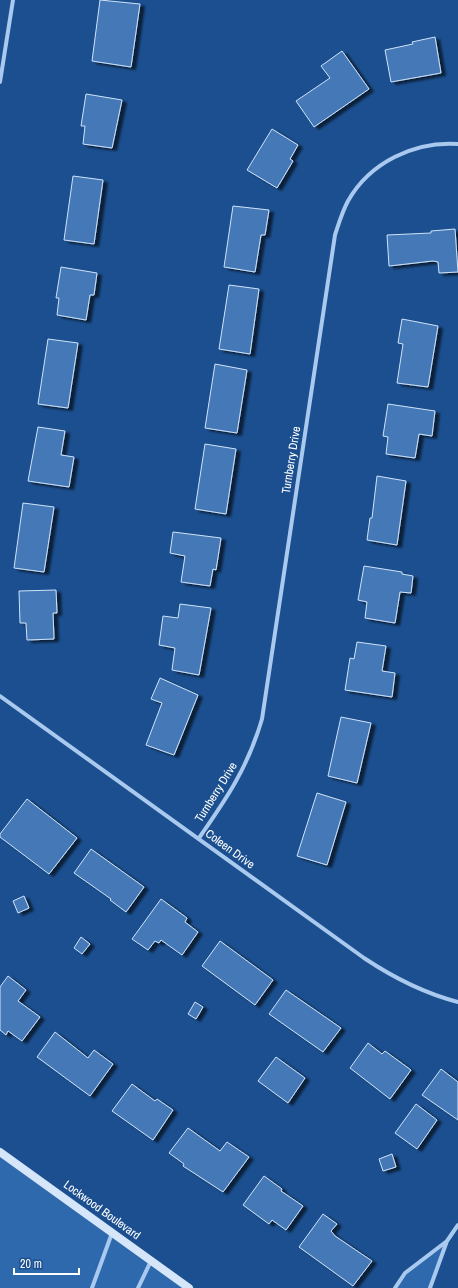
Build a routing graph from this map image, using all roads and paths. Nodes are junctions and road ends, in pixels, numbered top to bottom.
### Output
1 (12, 0) edge
2 (0, 82) edge
3 (458, 144) edge
4 (0, 696) edge
5 (198, 838) junction
6 (458, 1002) edge
7 (0, 1152) edge
8 (458, 1225) edge
9 (112, 1233) junction
10 (447, 1242) junction
11 (151, 1261) junction
12 (92, 1288) edge
13 (138, 1288) edge
14 (189, 1288) edge
15 (395, 1288) edge
16 (430, 1288) edge

1 - 2 street
3 - 5 street, Turnberry Drive
4 - 5 street, Coleen Drive
5 - 6 street, Coleen Drive
7 - 9 main road, Lockwood Boulevard
8 - 10 street
9 - 11 main road, Lockwood Boulevard
9 - 12 street
10 - 15 street
10 - 16 street
11 - 13 street
11 - 14 main road, Lockwood Boulevard

